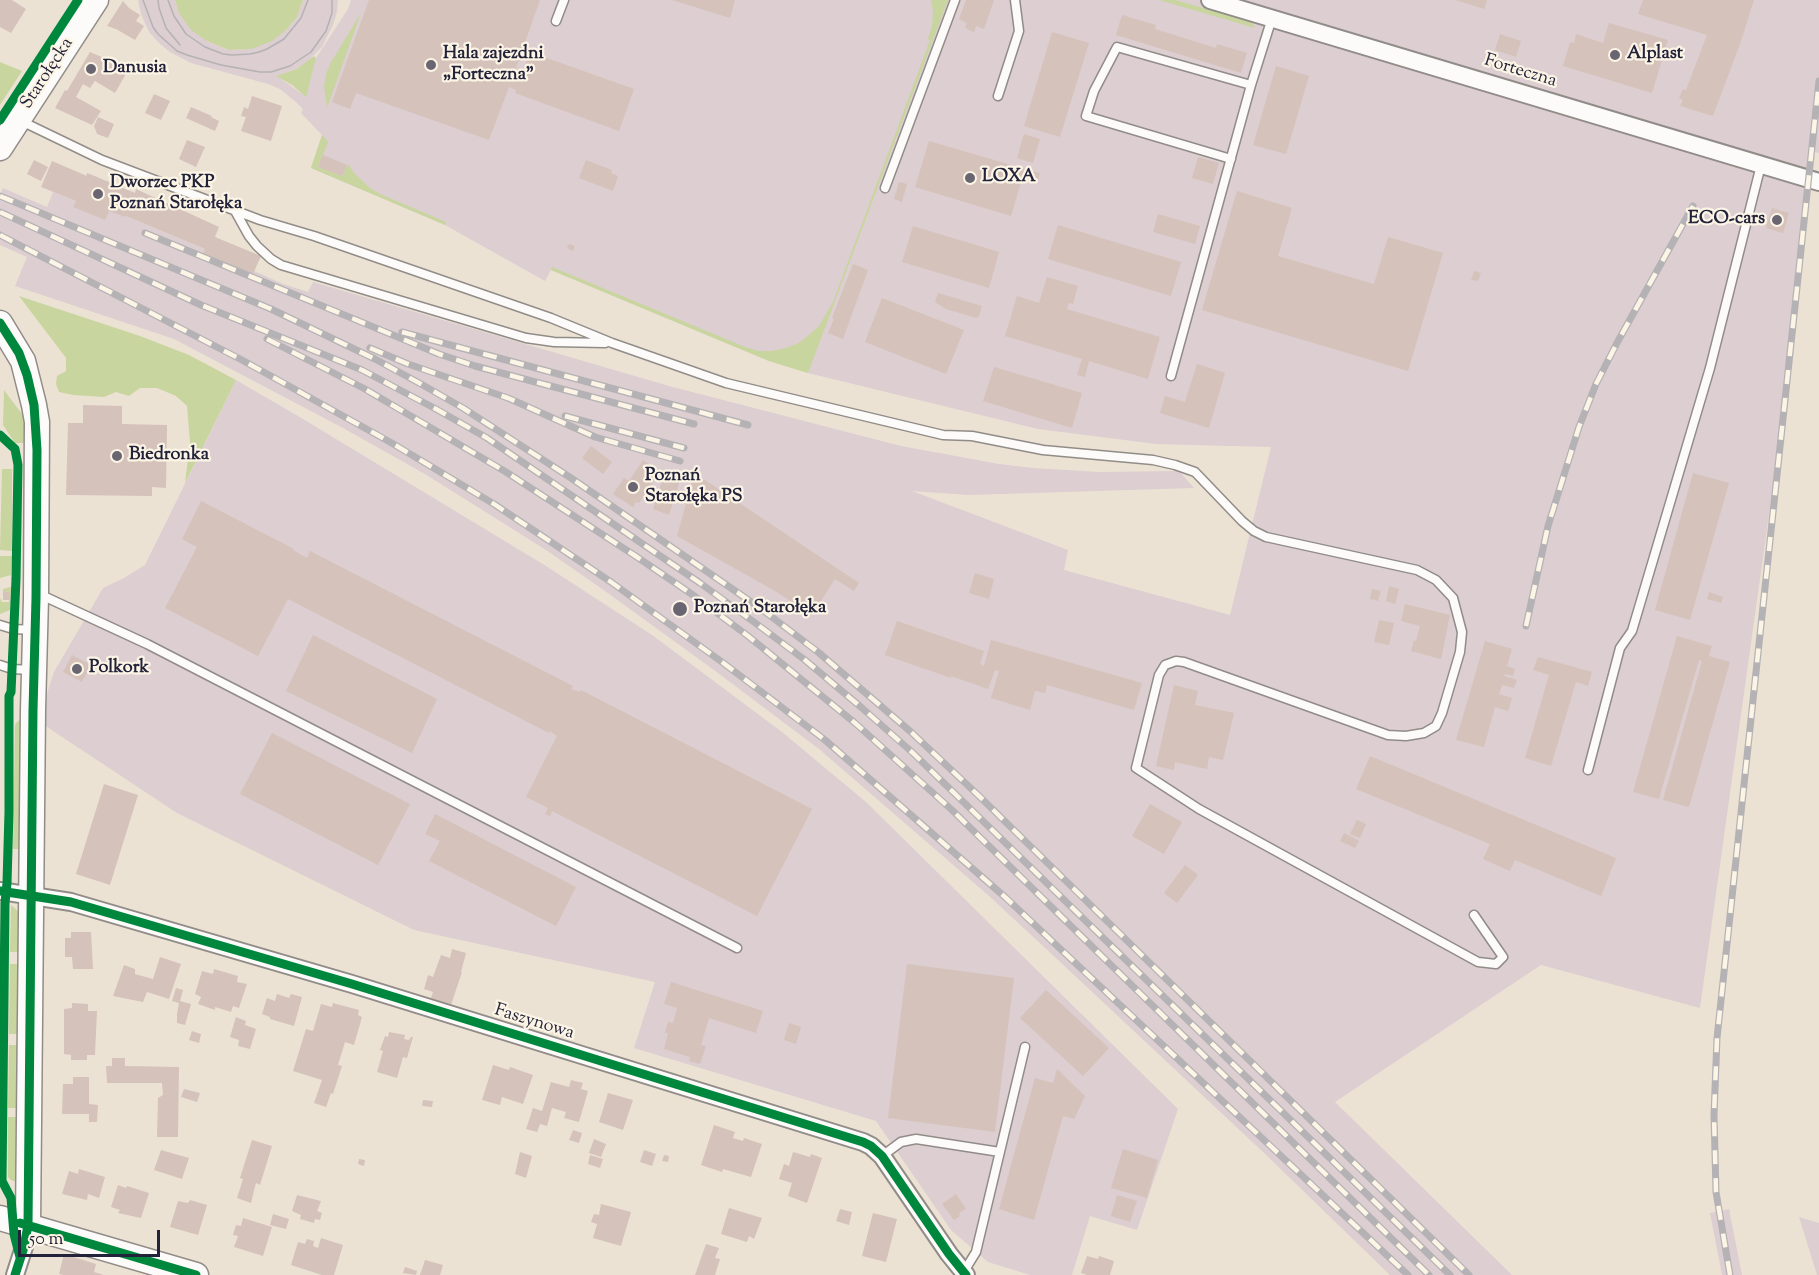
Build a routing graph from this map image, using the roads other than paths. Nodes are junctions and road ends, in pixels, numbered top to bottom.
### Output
1 (96, 0) edge
2 (564, 0) edge
3 (955, 0) edge
4 (1015, 0) edge
5 (1210, 0) edge
6 (1272, 18) junction
7 (556, 21) dead end
8 (1251, 85) junction
9 (998, 96) dead end
10 (18, 119) junction
11 (0, 148) edge
12 (1231, 159) junction
13 (1761, 165) junction
14 (1819, 182) edge
15 (885, 188) dead end
16 (234, 209) junction
17 (0, 323) edge
18 (612, 343) junction
19 (1171, 376) dead end
20 (36, 593) junction
21 (0, 625) edge
22 (35, 630) junction
23 (0, 665) edge
24 (34, 670) junction
25 (1588, 770) dead end
26 (0, 891) edge
27 (31, 897) junction
28 (1474, 915) dead end
29 (737, 948) dead end
30 (1024, 1047) dead end
31 (1000, 1152) junction
32 (882, 1156) junction
33 (14, 1222) edge
34 (965, 1274) edge
35 (15, 1275) edge
36 (196, 1275) edge

1 - 10 street, Starołęcka
2 - 7 lane
3 - 15 lane
4 - 9 lane
5 - 6 street, Forteczna
6 - 8 lane
6 - 13 street, Forteczna
8 - 12 lane
8 - 12 lane
10 - 11 street, Starołęcka
10 - 16 lane
12 - 19 lane
13 - 14 street, Forteczna
13 - 25 lane
16 - 18 lane
16 - 18 lane
17 - 20 street
18 - 28 lane
20 - 22 street
20 - 29 lane
21 - 22 lane
22 - 24 street
23 - 24 lane
24 - 27 street
26 - 27 street, Faszynowa
27 - 32 street, Faszynowa
27 - 33 street
30 - 31 lane
31 - 32 lane
31 - 34 lane
32 - 34 street, Faszynowa
33 - 35 street
33 - 36 street

